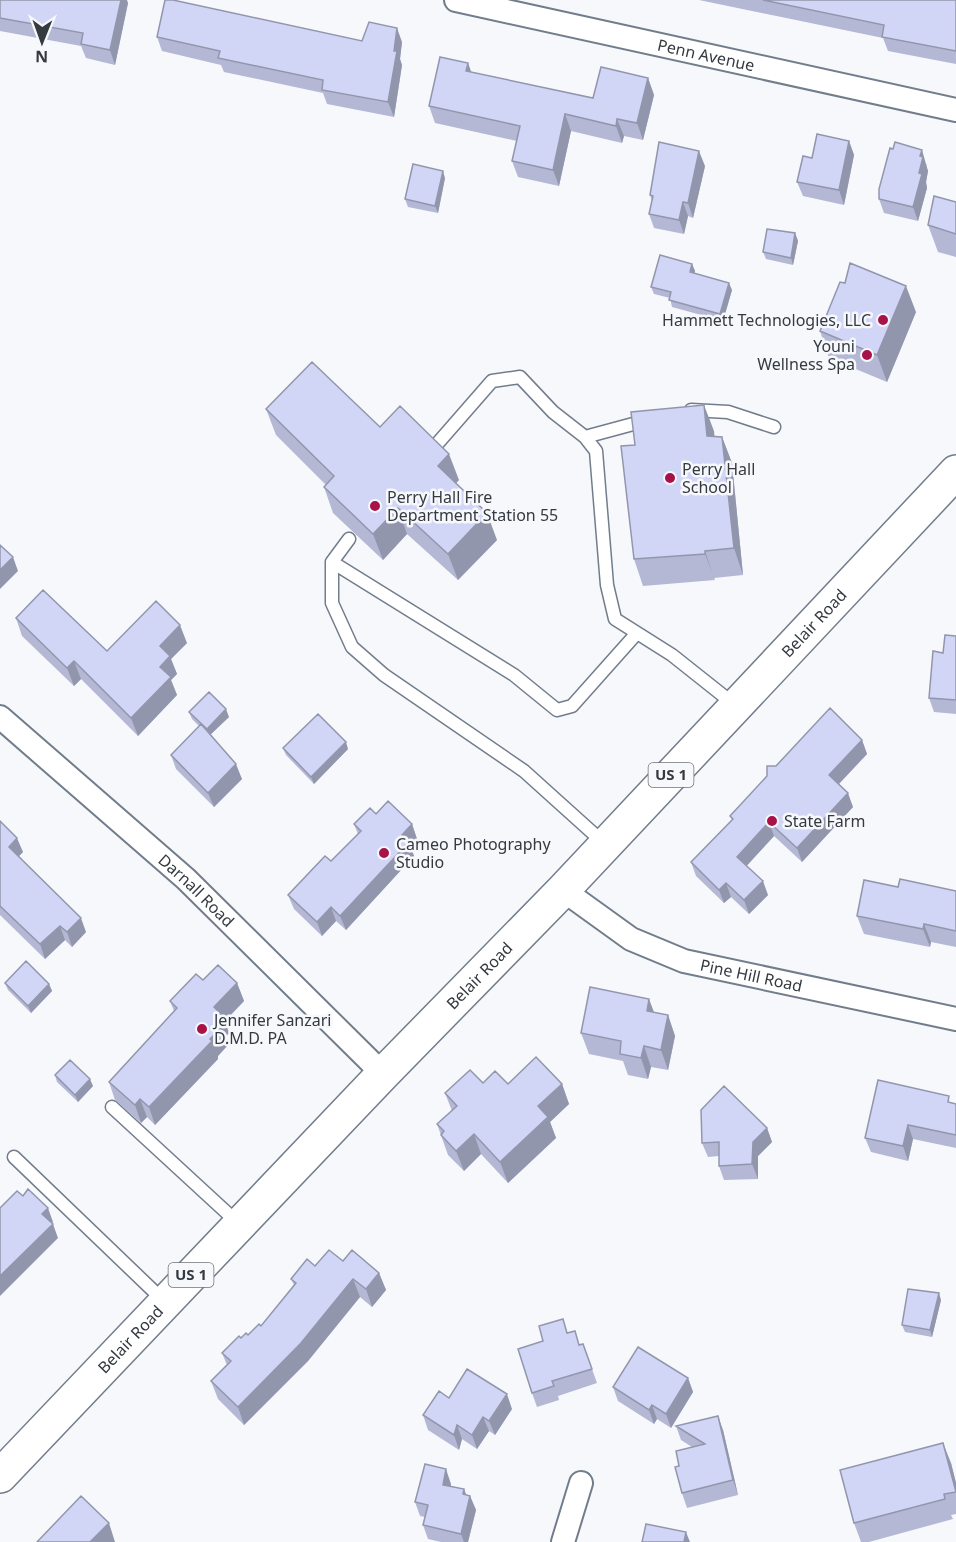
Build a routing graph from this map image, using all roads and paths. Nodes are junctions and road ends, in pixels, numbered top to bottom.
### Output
1 (456, 0) edge
2 (956, 110) edge
3 (774, 427) dead end
4 (585, 437) junction
5 (437, 444) edge
6 (956, 472) edge
7 (349, 539) edge
8 (332, 562) junction
9 (637, 633) junction
10 (736, 706) junction
11 (4, 730) edge
12 (606, 845) junction
13 (563, 890) junction
14 (956, 1019) edge
15 (383, 1074) junction
16 (112, 1107) dead end
17 (14, 1157) dead end
18 (239, 1224) junction
19 (165, 1303) junction
20 (0, 1476) edge
21 (581, 1483) dead end
22 (563, 1542) edge

1 - 2 street, Penn Avenue
3 - 4 lane
4 - 5 lane
4 - 9 lane
6 - 10 highway, Belair Road / US 1
7 - 8 lane
8 - 9 lane
8 - 12 lane
9 - 10 lane
10 - 12 highway, Belair Road / US 1
11 - 15 street, Darnall Road
12 - 13 highway, Belair Road / US 1
13 - 14 street, Pine Hill Road
13 - 15 highway, Belair Road / US 1
15 - 18 highway, Belair Road / US 1
16 - 18 lane
17 - 19 lane
18 - 19 highway, Belair Road / US 1
19 - 20 highway, Belair Road / US 1
21 - 22 street

